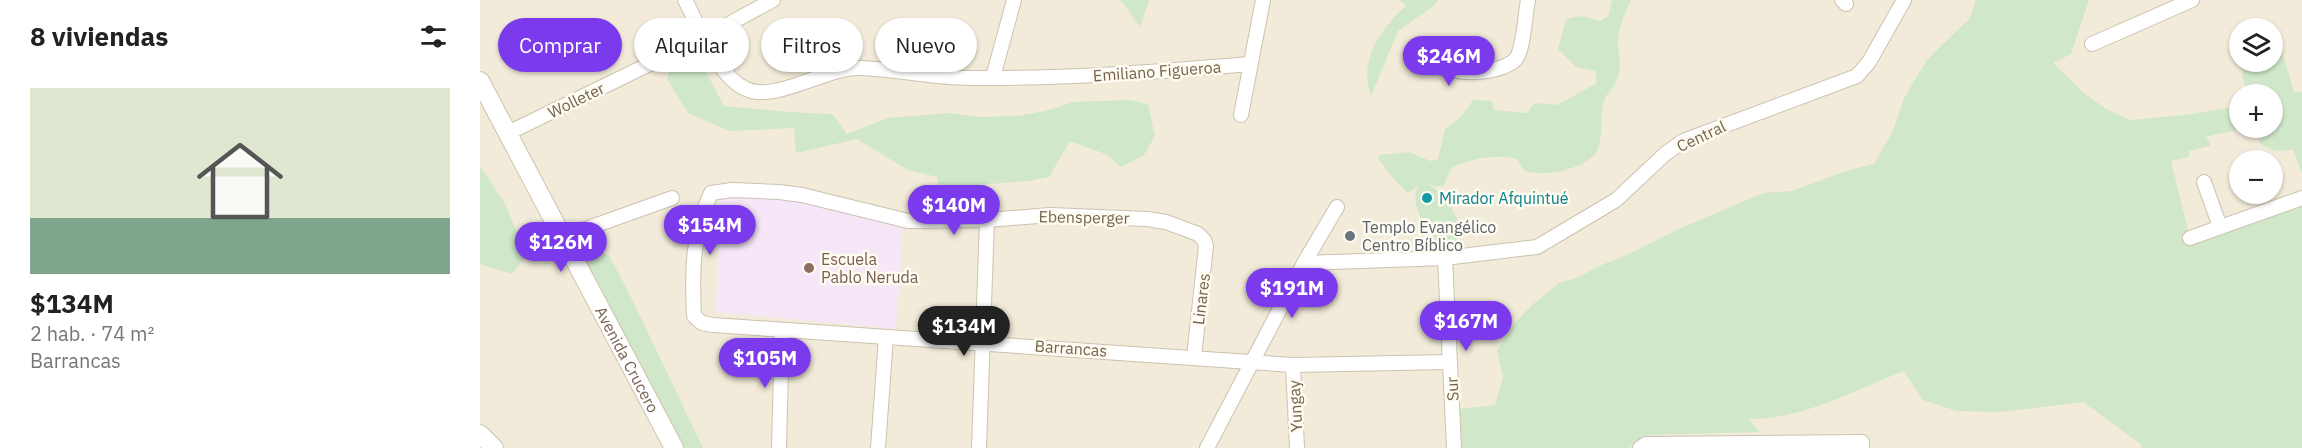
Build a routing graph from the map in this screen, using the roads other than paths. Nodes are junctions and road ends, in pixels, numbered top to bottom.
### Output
1 (686, 0) edge
2 (773, 0) edge
3 (1014, 0) edge
4 (1263, 0) edge
5 (1528, 0) edge
6 (1904, 0) edge
7 (2192, 0) edge
8 (695, 18) edge
9 (740, 18) edge
10 (2092, 44) dead end
11 (1250, 64) junction
12 (1429, 64) dead end
13 (634, 71) edge
14 (726, 72) edge
15 (993, 77) junction
16 (480, 81) edge
17 (1241, 115) dead end
18 (507, 133) junction
19 (2204, 182) dead end
20 (672, 198) dead end
21 (2302, 198) edge
22 (1337, 207) dead end
23 (987, 220) junction
24 (2220, 227) junction
25 (563, 237) junction
26 (2190, 238) dead end
27 (1204, 240) joint
28 (1445, 258) junction
29 (1304, 262) junction
30 (694, 316) joint
31 (782, 330) junction
32 (886, 337) junction
33 (982, 342) junction
34 (1194, 357) junction
35 (1253, 361) junction
36 (1450, 362) junction
37 (1293, 365) junction
38 (480, 434) edge
39 (1751, 445) edge
40 (1862, 445) edge
41 (1644, 447) edge
42 (494, 448) edge
43 (674, 448) edge
44 (779, 448) edge
45 (878, 448) edge
46 (979, 448) edge
47 (1207, 448) edge
48 (1297, 448) edge
49 (1454, 448) edge

1 - 8 street, Emiliano Figueroa
2 - 9 street, Wolleter
3 - 15 street
4 - 11 street
5 - 12 street
6 - 28 street, Central
7 - 10 street
11 - 15 street, Emiliano Figueroa
11 - 17 street
13 - 18 street, Wolleter
14 - 15 street, Emiliano Figueroa
16 - 18 main road, Avenida Crucero
18 - 25 main road, Avenida Crucero
19 - 24 street
20 - 25 street
21 - 24 street
22 - 29 street
23 - 27 street, Ebensperger
23 - 30 street, Ebensperger
23 - 33 street
24 - 26 street
25 - 43 main road, Avenida Crucero
27 - 34 street, Linares
28 - 29 street, Central
28 - 36 street, Sur
29 - 35 street
30 - 31 street, Barrancas
31 - 32 street, Barrancas
31 - 44 street
32 - 33 street, Barrancas
32 - 45 street
33 - 34 street, Barrancas
33 - 46 street
34 - 35 street, Barrancas
35 - 37 street, Barrancas
35 - 47 street
36 - 37 street, Barrancas
36 - 49 street, Sur
37 - 48 street, Yungay
38 - 42 main road
39 - 40 street
39 - 41 street

